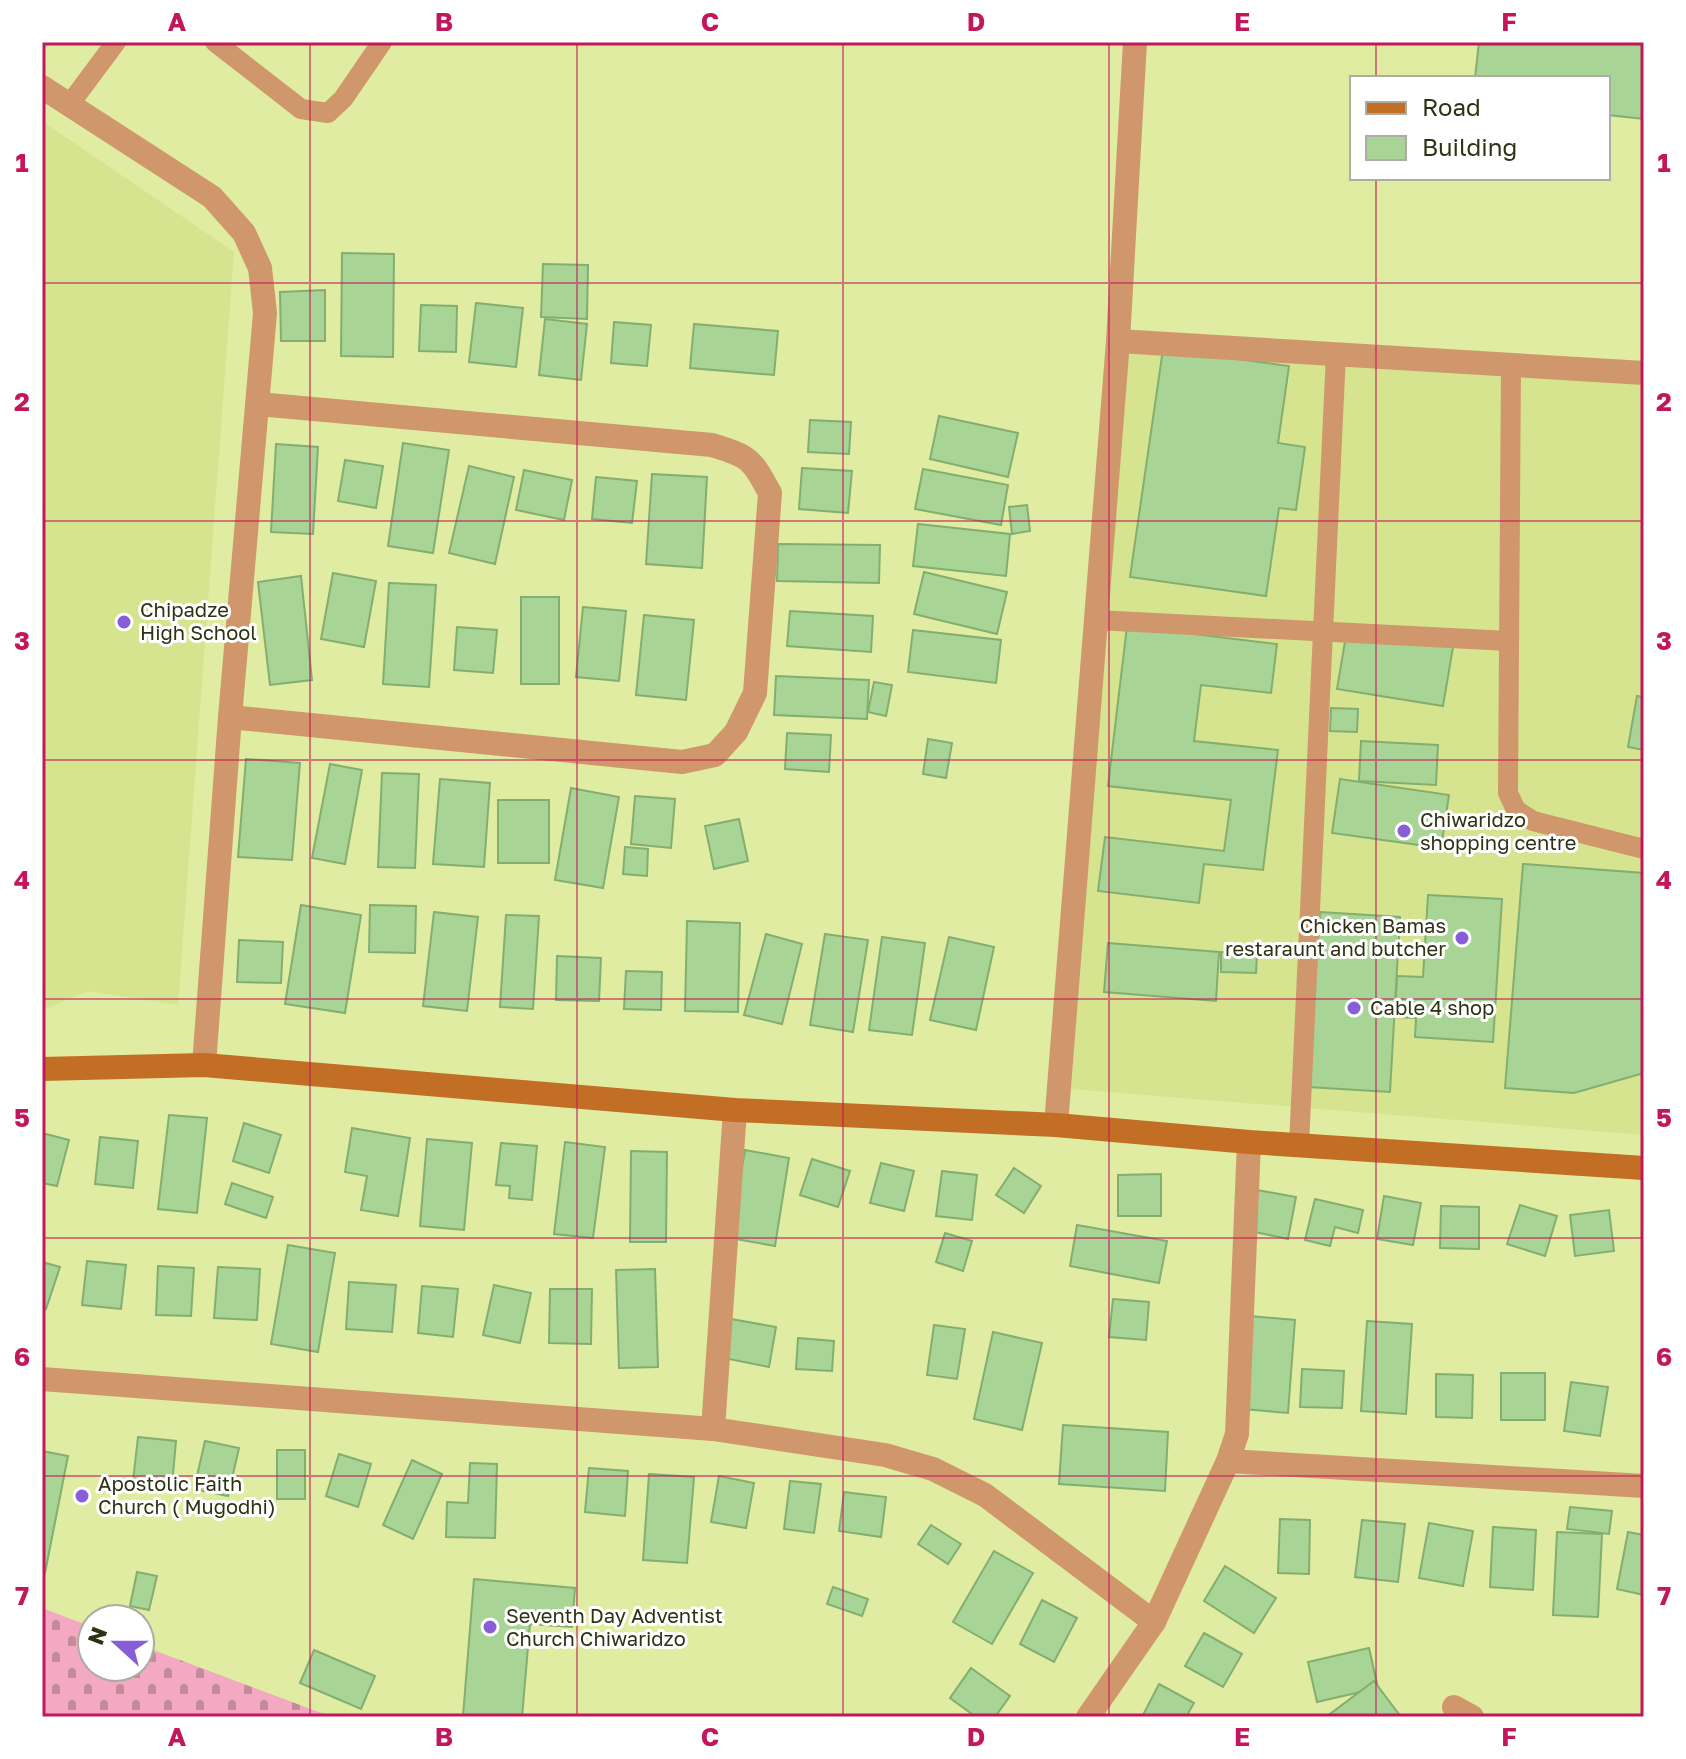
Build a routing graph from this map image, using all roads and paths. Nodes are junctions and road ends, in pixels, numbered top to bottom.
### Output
1 (116, 42) edge
2 (215, 42) edge
3 (382, 42) edge
4 (1135, 42) edge
5 (42, 87) edge
6 (69, 105) junction
7 (1118, 341) junction
8 (1336, 354) junction
9 (1511, 365) junction
10 (1644, 373) edge
11 (258, 404) junction
12 (1096, 620) junction
13 (1323, 633) junction
14 (1509, 641) junction
15 (230, 717) junction
16 (1644, 849) edge
17 (204, 1065) junction
18 (42, 1069) edge
19 (735, 1110) junction
20 (1056, 1125) junction
21 (1249, 1142) junction
22 (1299, 1145) junction
23 (1644, 1168) edge
24 (42, 1379) edge
25 (713, 1429) junction
26 (1228, 1461) junction
27 (1644, 1486) edge
28 (1154, 1622) junction
29 (1088, 1717) edge

1 - 6 lane
2 - 3 lane
4 - 7 street
5 - 6 street
6 - 11 street
7 - 8 street
7 - 12 street
8 - 9 street
8 - 13 lane
9 - 10 street
9 - 14 lane
11 - 15 street
11 - 15 street
12 - 13 lane
12 - 20 street
13 - 14 lane
13 - 22 lane
14 - 16 lane
15 - 17 street
17 - 18 street
17 - 19 street
19 - 20 street
19 - 25 street
20 - 21 street
21 - 22 street
21 - 26 street
22 - 23 street
24 - 25 street
25 - 28 street
26 - 27 street
26 - 28 street
28 - 29 street

